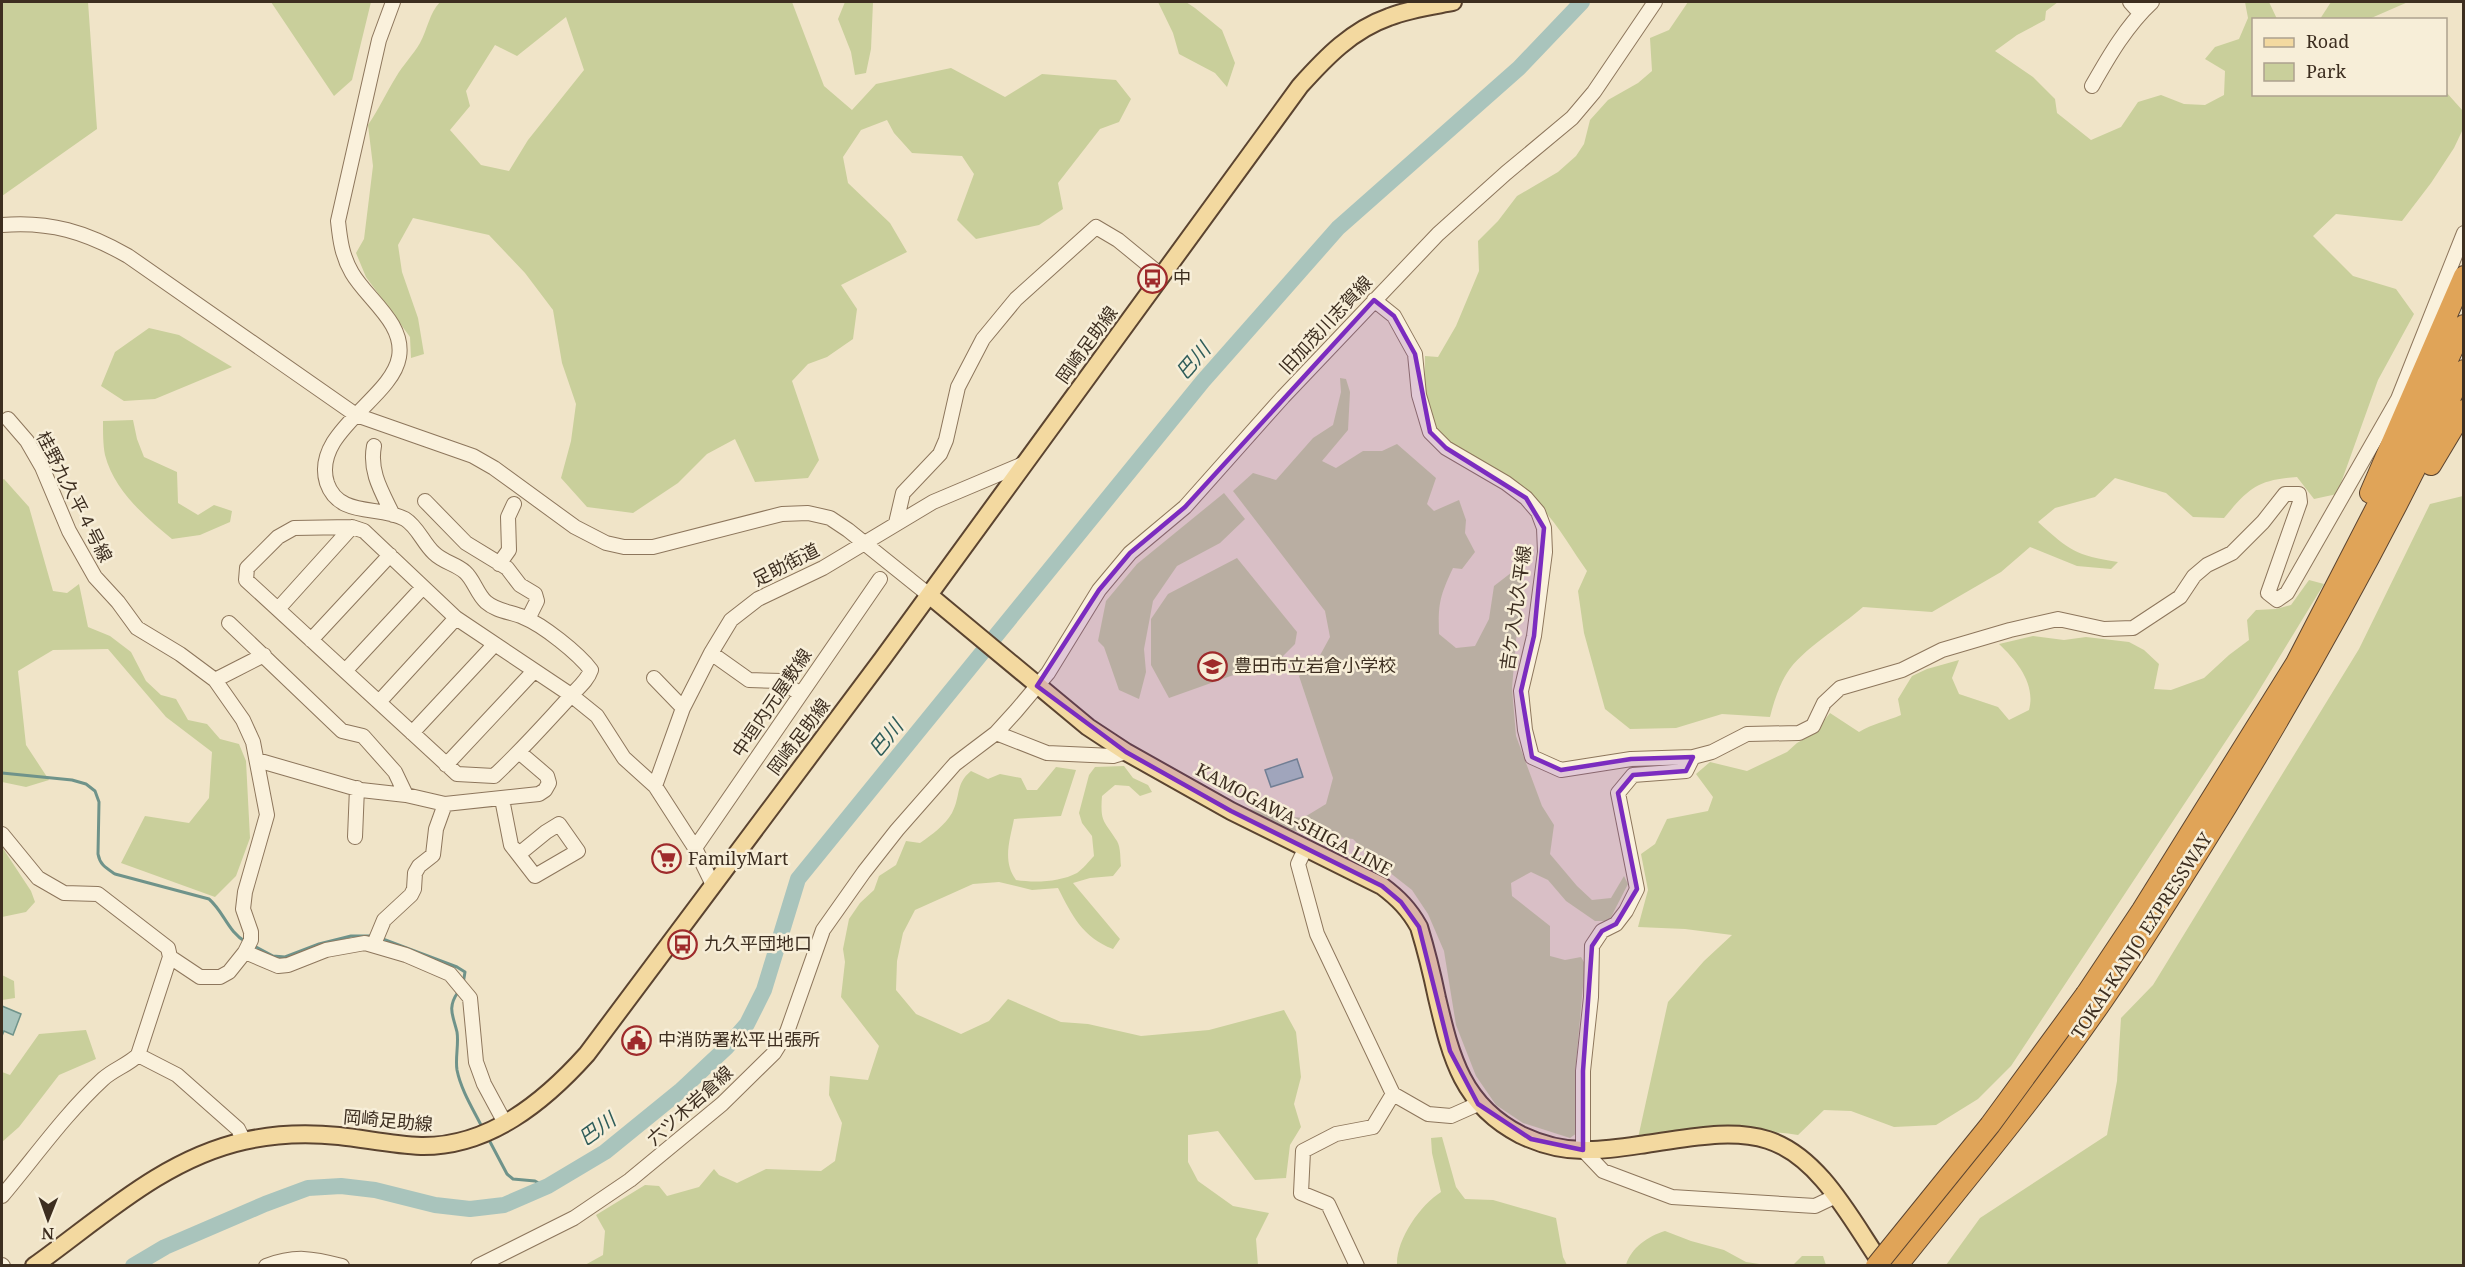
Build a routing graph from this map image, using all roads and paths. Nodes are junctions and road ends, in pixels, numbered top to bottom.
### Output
1 (393, 2) edge
2 (1453, 2) edge
3 (1655, 2) edge
4 (2130, 2) edge
5 (2152, 2) edge
6 (2140, 13) junction
7 (2092, 86) dead end
8 (2, 225) edge
9 (2463, 233) edge
10 (1162, 276) junction
11 (2463, 276) edge
12 (1374, 300) junction
13 (2463, 325) edge
14 (2463, 370) edge
15 (2463, 410) edge
16 (356, 415) junction
17 (8, 419) dead end
18 (374, 446) dead end
19 (1023, 464) junction
20 (425, 501) dead end
21 (514, 504) dead end
22 (393, 515) junction
23 (896, 524) junction
24 (352, 527) junction
25 (864, 544) junction
26 (390, 555) junction
27 (499, 564) junction
28 (880, 579) dead end
29 (2355, 586) junction
30 (423, 587) junction
31 (929, 595) junction
32 (278, 609) junction
33 (456, 618) junction
34 (528, 619) junction
35 (229, 623) dead end
36 (311, 640) junction
37 (494, 645) junction
38 (711, 653) junction
39 (264, 655) junction
40 (2296, 663) junction
41 (345, 670) junction
42 (534, 671) junction
43 (654, 678) dead end
44 (215, 680) junction
45 (1034, 682) junction
46 (800, 694) junction
47 (571, 695) junction
48 (379, 702) junction
49 (683, 708) junction
50 (412, 733) junction
51 (996, 733) junction
52 (519, 752) junction
53 (1126, 752) junction
54 (1693, 757) junction
55 (256, 760) junction
56 (446, 765) junction
57 (655, 786) junction
58 (357, 789) junction
59 (406, 795) junction
60 (502, 799) junction
61 (445, 804) junction
62 (2, 834) edge
63 (355, 837) dead end
64 (695, 848) junction
65 (1305, 849) junction
66 (519, 854) dead end
67 (713, 885) junction
68 (374, 944) junction
69 (245, 952) junction
70 (170, 957) junction
71 (2095, 997) junction
72 (138, 1055) junction
73 (1393, 1094) junction
74 (1478, 1104) junction
75 (506, 1123) junction
76 (244, 1141) junction
77 (1583, 1150) junction
78 (2, 1196) edge
79 (1836, 1196) junction
80 (34, 1266) edge
81 (266, 1266) edge
82 (342, 1266) edge
83 (478, 1266) edge
84 (1357, 1266) edge
85 (1876, 1266) edge
86 (1882, 1266) edge
87 (1898, 1266) edge

1 - 16 street
2 - 10 main road, 岡崎足助線
3 - 12 street, 旧加茂川志賀線
4 - 6 street
5 - 6 street
6 - 7 street
8 - 16 street
9 - 54 street
10 - 19 main road, 岡崎足助線
10 - 23 street
11 - 40 highway
12 - 45 street, 旧加茂川志賀線
12 - 54 street, 吉ケ入九久平線
13 - 40 highway
14 - 29 highway
15 - 29 highway
16 - 22 street
16 - 25 street
17 - 44 street, 桂野九久平４号線
18 - 22 street
19 - 23 street, 足助街道
19 - 31 main road, 岡崎足助線
20 - 27 street
21 - 27 street
22 - 34 street
23 - 25 street, 足助街道
24 - 26 street
24 - 32 street
24 - 32 street
25 - 31 street
25 - 38 street, 足助街道
26 - 30 street
26 - 36 street
27 - 34 street
28 - 46 street, 中垣内元屋敷線
29 - 71 highway, TOKAI-KANJO EXPRESSWAY
30 - 33 street
30 - 41 street
31 - 45 main road, KAMOGAWA-SHIGA LINE
31 - 67 main road, 岡崎足助線
32 - 36 street
33 - 37 street
33 - 48 street
34 - 47 street
35 - 39 street
36 - 41 street
37 - 42 street
37 - 50 street
38 - 46 street
38 - 49 street, 足助街道
39 - 44 street
39 - 59 street
40 - 71 highway, TOKAI-KANJO EXPRESSWAY
41 - 48 street
42 - 47 street
42 - 56 street
43 - 49 street
44 - 55 street, 桂野九久平４号線
45 - 51 street, 六ツ木岩倉線
45 - 53 main road, KAMOGAWA-SHIGA LINE
46 - 64 street, 中垣内元屋敷線
47 - 52 street
47 - 57 street
48 - 50 street
49 - 57 street, 足助街道
50 - 56 street
51 - 53 street
51 - 83 street, 六ツ木岩倉線
52 - 56 street
52 - 60 street
53 - 65 main road, KAMOGAWA-SHIGA LINE
54 - 77 street
55 - 58 street
55 - 69 street, 桂野九久平４号線
57 - 64 street
58 - 59 street
58 - 63 street
59 - 61 street
60 - 61 street
60 - 66 street
61 - 68 street
62 - 70 street
64 - 67 street
65 - 73 street
65 - 74 main road, KAMOGAWA-SHIGA LINE
67 - 75 main road, 岡崎足助線
68 - 69 street
68 - 75 street
69 - 70 street
70 - 72 street
71 - 85 highway, TOKAI-KANJO EXPRESSWAY, bridge
71 - 87 highway, TOKAI-KANJO EXPRESSWAY
72 - 76 street
72 - 78 street
73 - 74 street
73 - 84 street
74 - 77 main road, KAMOGAWA-SHIGA LINE
75 - 76 main road, 岡崎足助線
76 - 80 main road, 岡崎足助線
77 - 79 street
77 - 79 main road, KAMOGAWA-SHIGA LINE
79 - 86 main road, KAMOGAWA-SHIGA LINE
81 - 82 street

